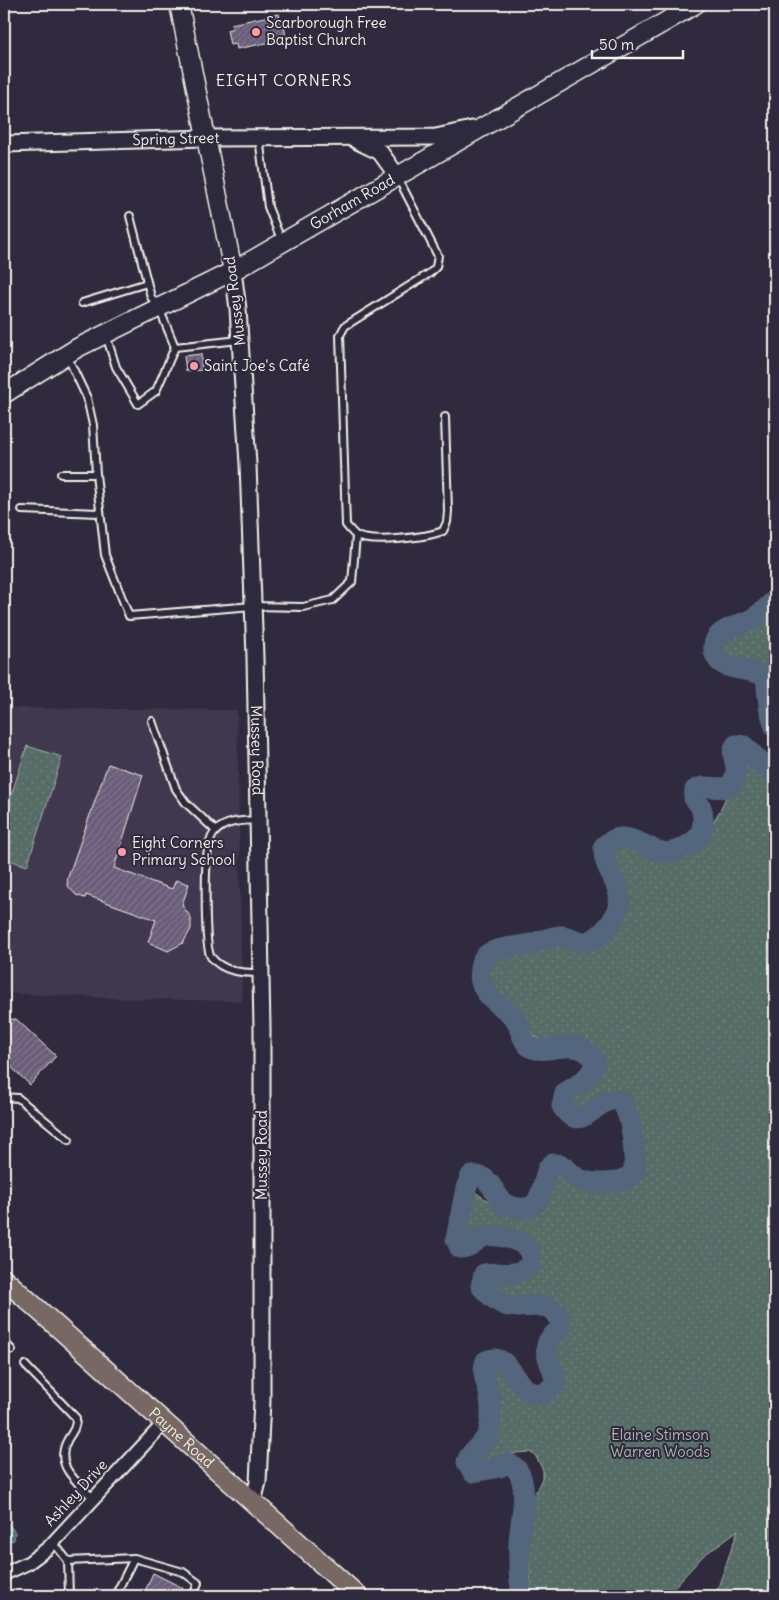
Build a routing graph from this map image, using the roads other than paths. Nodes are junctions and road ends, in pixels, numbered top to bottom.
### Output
1 (179, 4) edge
2 (696, 4) edge
3 (488, 124) junction
4 (206, 138) junction
5 (259, 138) junction
6 (348, 138) junction
7 (4, 144) edge
8 (398, 177) junction
9 (130, 216) dead end
10 (282, 243) junction
11 (233, 270) junction
12 (147, 283) junction
13 (82, 302) dead end
14 (159, 308) junction
15 (106, 333) junction
16 (240, 340) junction
17 (175, 347) junction
18 (66, 355) junction
19 (4, 394) edge
20 (445, 417) dead end
21 (61, 474) dead end
22 (96, 474) junction
23 (22, 510) dead end
24 (99, 513) junction
25 (356, 536) junction
26 (253, 606) junction
27 (152, 721) dead end
28 (257, 820) junction
29 (216, 831) junction
30 (260, 973) junction
31 (4, 1097) edge
32 (69, 1140) dead end
33 (4, 1279) edge
34 (4, 1342) edge
35 (12, 1350) dead end
36 (26, 1365) dead end
37 (164, 1423) junction
38 (93, 1498) junction
39 (252, 1502) junction
40 (53, 1542) junction
41 (134, 1558) junction
42 (68, 1561) junction
43 (4, 1574) edge
44 (69, 1596) edge
45 (115, 1596) edge
46 (193, 1596) edge
47 (358, 1596) edge

1 - 4 main road, Mussey Road
2 - 3 main road, Gorham Road
3 - 6 street, Spring Street
3 - 8 main road, Gorham Road
4 - 5 street, Spring Street
4 - 7 street, Spring Street
4 - 11 main road, Mussey Road
5 - 6 street, Spring Street
5 - 10 lane
6 - 8 street, Spring Street
8 - 10 main road, Gorham Road
8 - 25 lane
9 - 12 lane
10 - 11 main road, Gorham Road
11 - 14 main road, Gorham Road
11 - 16 street, Mussey Road
12 - 13 lane
12 - 14 lane
14 - 15 main road, Gorham Road
14 - 17 lane
15 - 17 lane
15 - 18 main road, Gorham Road
16 - 17 lane
16 - 26 street, Mussey Road
18 - 19 main road, Gorham Road
18 - 22 lane
20 - 25 lane
21 - 22 lane
22 - 24 lane
23 - 24 lane
24 - 26 lane
25 - 26 lane
26 - 28 street, Mussey Road
27 - 29 lane
28 - 29 lane
28 - 30 street, Mussey Road
29 - 30 lane
30 - 39 street, Mussey Road
31 - 32 lane
33 - 37 main road, Payne Road
34 - 35 lane
36 - 38 lane
37 - 38 street, Ashley Drive
37 - 39 main road, Payne Road
38 - 40 street, Ashley Drive
39 - 47 main road, Payne Road
40 - 42 lane
40 - 43 street, Ashley Drive
41 - 42 lane
41 - 45 lane
41 - 46 lane
42 - 44 lane

